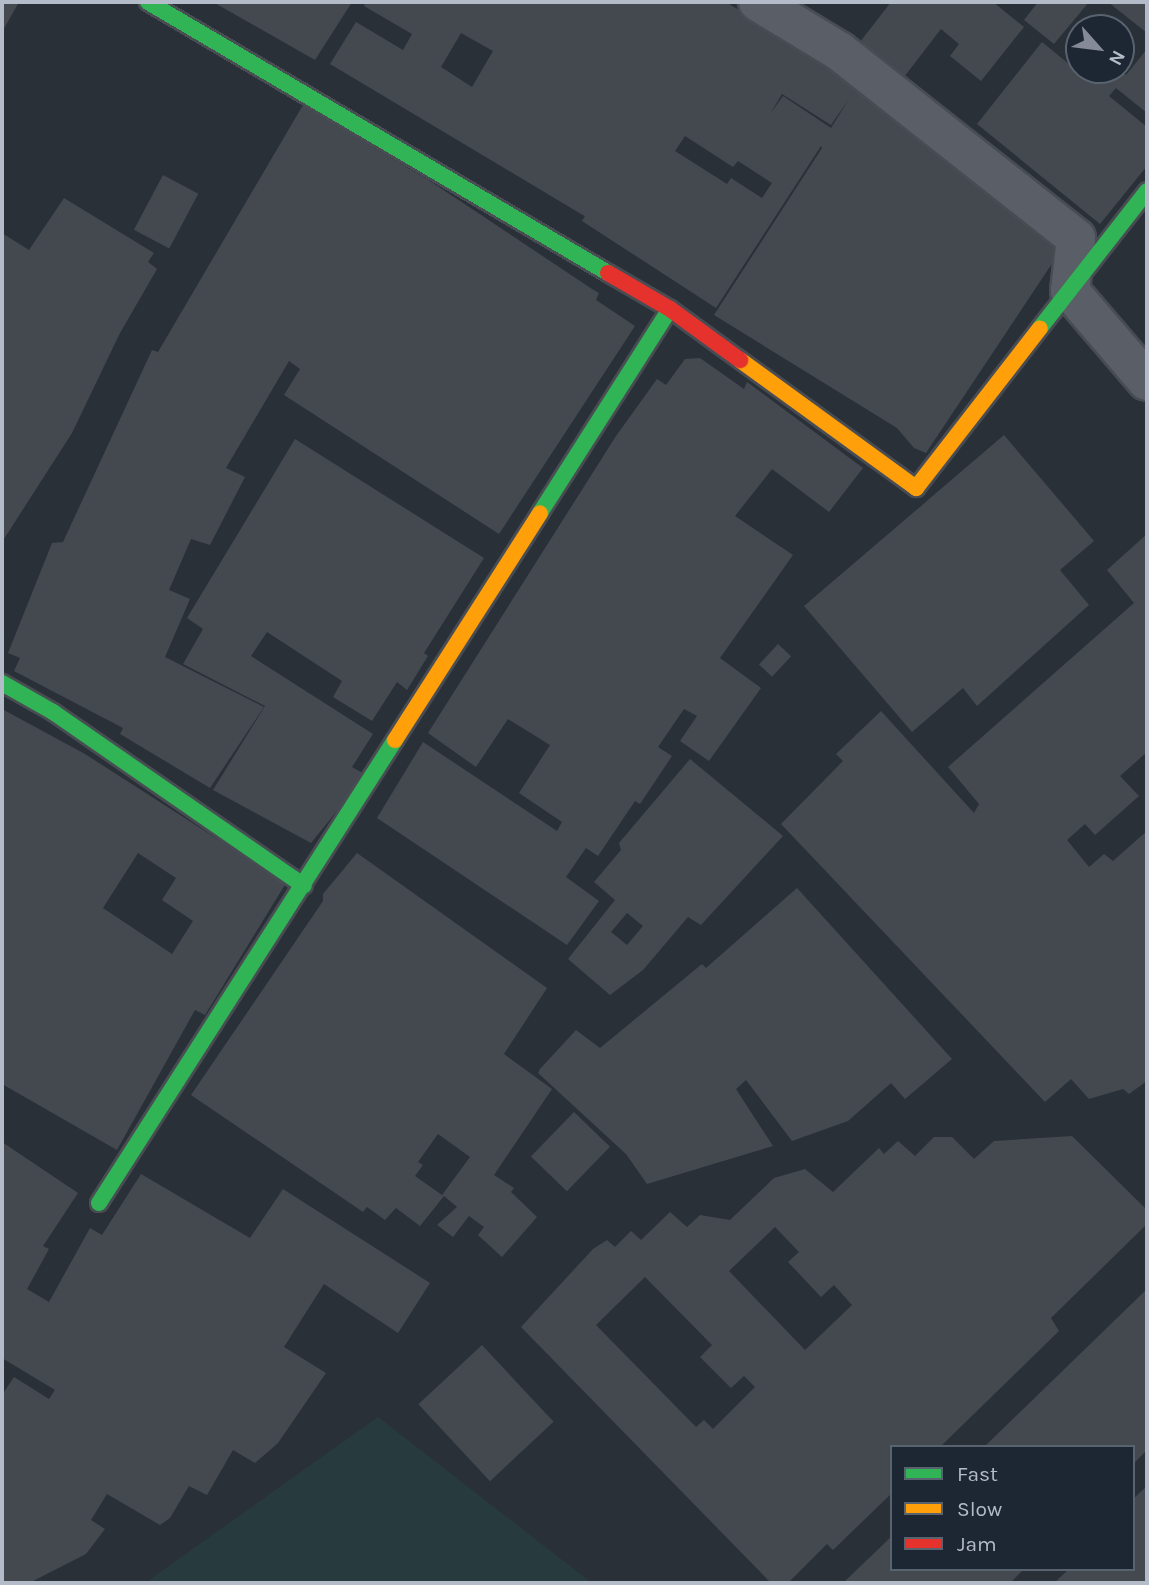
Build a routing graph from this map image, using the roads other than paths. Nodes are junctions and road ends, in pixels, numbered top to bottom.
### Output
1 (148, 2) edge
2 (758, 2) edge
3 (1147, 191) edge
4 (1070, 291) junction
5 (670, 309) junction
6 (1147, 381) edge
7 (2, 684) edge
8 (304, 886) junction
9 (99, 1203) dead end

1 - 5 street
2 - 4 street
3 - 4 street
4 - 5 street
4 - 6 street
5 - 8 street
7 - 8 street
8 - 9 street

